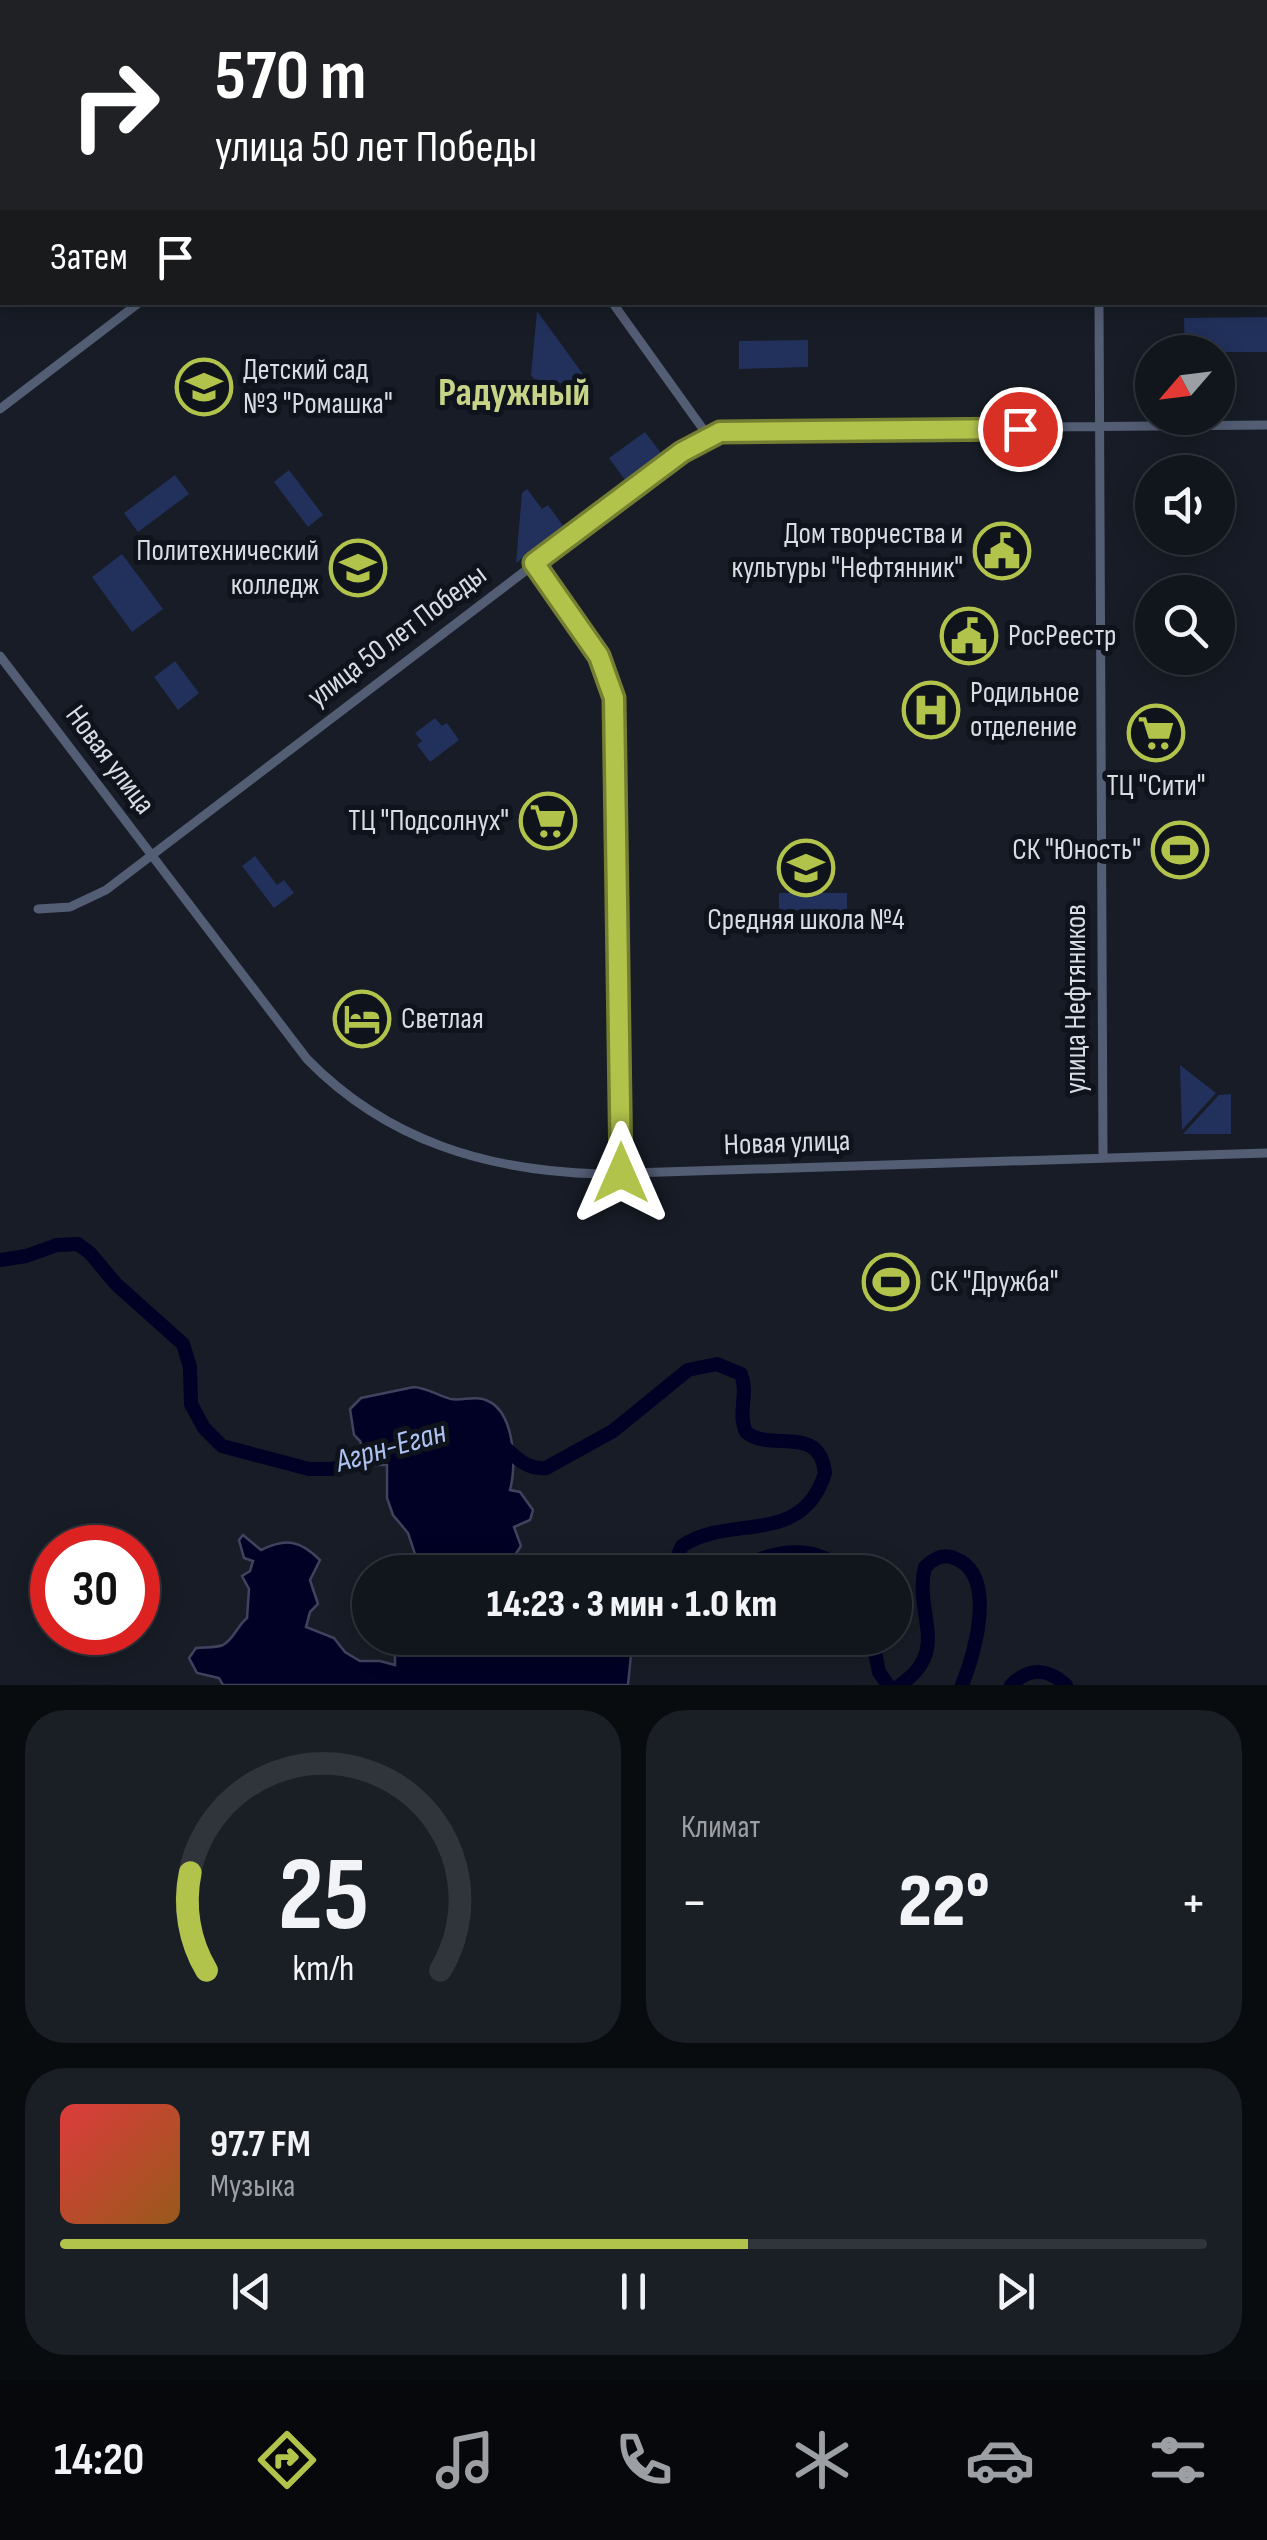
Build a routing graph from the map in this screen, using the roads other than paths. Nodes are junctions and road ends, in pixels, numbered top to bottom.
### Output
1 (136, 305) edge
2 (614, 305) edge
3 (1099, 305) edge
4 (0, 409) edge
5 (1267, 426) edge
6 (1099, 428) junction
7 (708, 436) junction
8 (1267, 438) edge
9 (534, 563) junction
10 (0, 656) edge
11 (150, 855) junction
12 (38, 909) dead end
13 (1267, 1154) edge
14 (1103, 1156) junction
15 (621, 1173) junction

1 - 4 street
2 - 7 street
3 - 6 street, улица Нефтяников
5 - 6 street, улица 50 лет Победы
5 - 8 street
6 - 7 street, улица 50 лет Победы
6 - 14 street, улица Нефтяников
7 - 9 street, улица 50 лет Победы
9 - 11 street, улица 50 лет Победы
9 - 15 street
10 - 11 street, Новая улица
11 - 12 street, улица 50 лет Победы
11 - 15 street, Новая улица
13 - 14 street, Новая улица
14 - 15 street, Новая улица

